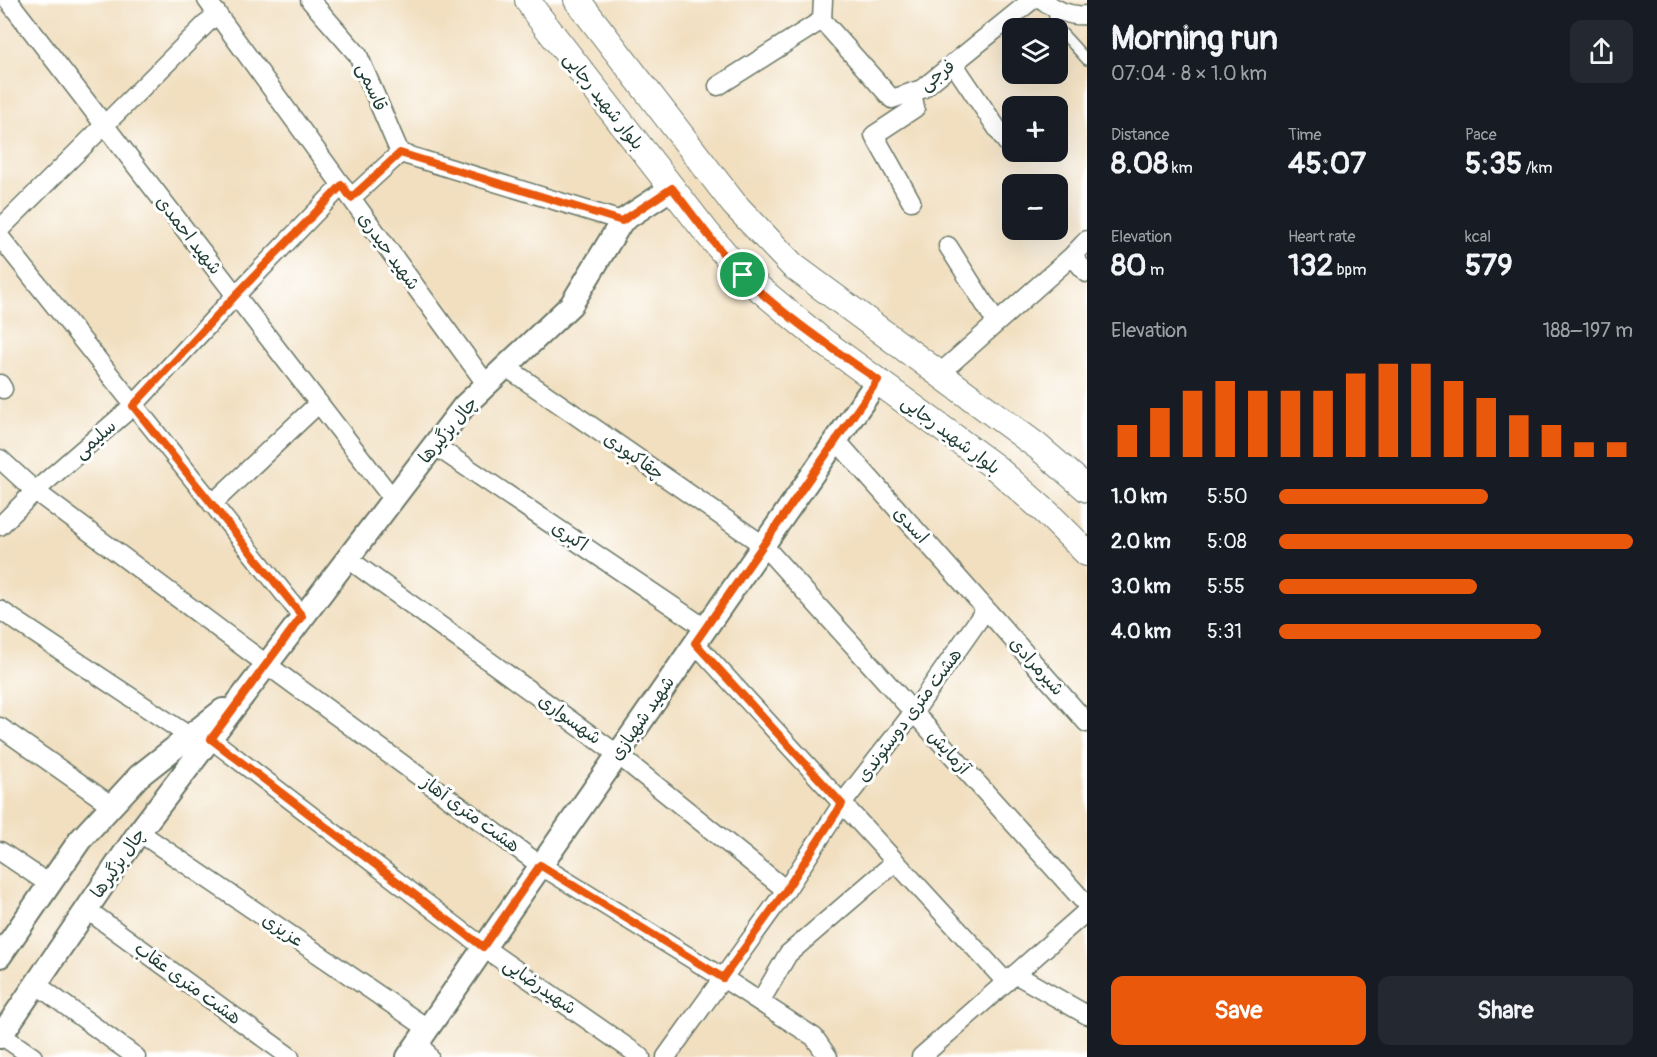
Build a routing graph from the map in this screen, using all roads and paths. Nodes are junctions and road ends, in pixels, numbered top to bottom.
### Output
1 (9, 0) edge
2 (310, 0) edge
3 (578, 0) edge
4 (823, 0) edge
5 (1032, 0) edge
6 (528, 4) edge
7 (1047, 4) edge
8 (212, 7) edge
9 (1087, 15) edge
10 (822, 20) junction
11 (1087, 60) edge
12 (953, 63) junction
13 (718, 86) dead end
14 (912, 92) junction
15 (105, 125) junction
16 (1002, 136) edge
17 (400, 153) junction
18 (672, 188) junction
19 (346, 192) junction
20 (911, 201) dead end
21 (622, 221) junction
22 (0, 229) edge
23 (0, 237) edge
24 (1087, 240) edge
25 (948, 246) dead end
26 (1072, 256) junction
27 (1087, 273) edge
28 (236, 295) junction
29 (996, 322) junction
30 (506, 367) junction
31 (939, 374) junction
32 (878, 380) junction
33 (487, 385) junction
34 (319, 403) junction
35 (133, 406) junction
36 (836, 440) junction
37 (434, 445) junction
38 (0, 459) edge
39 (1087, 488) edge
40 (35, 491) junction
41 (393, 498) junction
42 (212, 504) junction
43 (0, 526) edge
44 (763, 545) junction
45 (1087, 553) edge
46 (347, 558) junction
47 (986, 609) junction
48 (0, 610) edge
49 (302, 616) junction
50 (700, 636) junction
51 (266, 664) junction
52 (913, 713) junction
53 (1087, 723) edge
54 (0, 727) edge
55 (200, 738) junction
56 (617, 754) junction
57 (842, 804) junction
58 (111, 805) junction
59 (139, 832) junction
60 (0, 850) edge
61 (895, 862) junction
62 (540, 865) junction
63 (49, 884) junction
64 (786, 890) junction
65 (1087, 905) edge
66 (86, 909) junction
67 (1087, 911) edge
68 (483, 947) junction
69 (0, 956) edge
70 (723, 978) junction
71 (1010, 978) junction
72 (36, 984) junction
73 (760, 1002) junction
74 (1087, 1015) edge
75 (1, 1036) edge
76 (421, 1045) edge
77 (33, 1057) edge
78 (136, 1057) edge
79 (290, 1057) edge
80 (641, 1057) edge
81 (666, 1057) edge
82 (828, 1057) edge
83 (921, 1057) edge

1 - 15 street, شهید احمدی
2 - 17 street, قاسمی
3 - 31 main road
4 - 10 street
5 - 12 street, فرجی
6 - 18 main road, بلوار شهید رجایی
7 - 9 street
7 - 11 lane
8 - 15 street
8 - 19 street, شهید حیدری
10 - 13 street
10 - 14 street, فرجی
12 - 14 street, فرجی
12 - 16 street
14 - 20 street
15 - 22 street
15 - 28 street, شهید احمدی
17 - 19 street, سلیمی
17 - 21 street
18 - 21 street, چال بزگیرها
18 - 32 main road, بلوار شهید رجایی
19 - 28 street, سلیمی
19 - 33 street, شهید حیدری
21 - 30 street, چال بزگیرها
23 - 35 street
24 - 26 street
25 - 29 street
26 - 27 street
26 - 29 street
28 - 34 street, شهید احمدی
28 - 35 street, سلیمی
29 - 31 street
30 - 33 street, چال بزگیرها
30 - 44 street, چقاکبودی
31 - 39 main road
32 - 36 street, شهید شهبازی
32 - 45 main road, بلوار شهید رجایی
33 - 37 street, چال بزگیرها
34 - 41 street, شهید احمدی
34 - 42 street
35 - 40 street, سلیمی
35 - 42 street
36 - 44 street, شهید شهبازی
36 - 47 street, اسدی
37 - 41 street, چال بزگیرها
37 - 50 street, اکبری
38 - 40 street, هشت متری آهاز
40 - 43 street, سلیمی
40 - 51 street, هشت متری آهاز
41 - 46 street, چال بزگیرها
42 - 49 street
44 - 50 street, شهید شهبازی
44 - 52 street, آزمایش
46 - 49 street, چال بزگیرها
46 - 56 street, شهسواری
47 - 52 street, هشت متری دوستوندی
47 - 53 street, شیرمرادی
48 - 55 street, شهیدرضایی
49 - 51 street, چال بزگیرها
50 - 56 street, شهید شهبازی
50 - 57 street, اکبری
51 - 55 street, چال بزگیرها
51 - 62 street, هشت متری آهاز
52 - 57 street, هشت متری دوستوندی
52 - 65 street, آزمایش
54 - 58 street
55 - 58 street, چال بزگیرها
55 - 59 street, چال بزگیرها
55 - 68 street, شهیدرضایی
56 - 62 street, شهید شهبازی
56 - 64 street, شهسواری
57 - 61 street, اکبری
57 - 64 street, هشت متری دوستوندی
58 - 63 street, چال بزگیرها
59 - 66 street, چال بزگیرها
59 - 76 street, عزیزی
60 - 63 street
61 - 71 street, اکبری
61 - 73 street
62 - 68 street, شهید شهبازی
62 - 70 street, هشت متری آهاز
63 - 69 street, چال بزگیرها
64 - 70 street, هشت متری دوستوندی
66 - 72 street, چال بزگیرها
66 - 79 street, هشت متری عقاب
67 - 71 street
68 - 76 street, شهید شهبازی
68 - 80 street, شهیدرضایی
70 - 73 street, هشت متری آهاز
70 - 81 street, هشت متری دوستوندی
71 - 74 street, اکبری
71 - 83 street
72 - 75 street, چال بزگیرها
72 - 78 street
73 - 82 street, هشت متری آهاز
75 - 77 street

